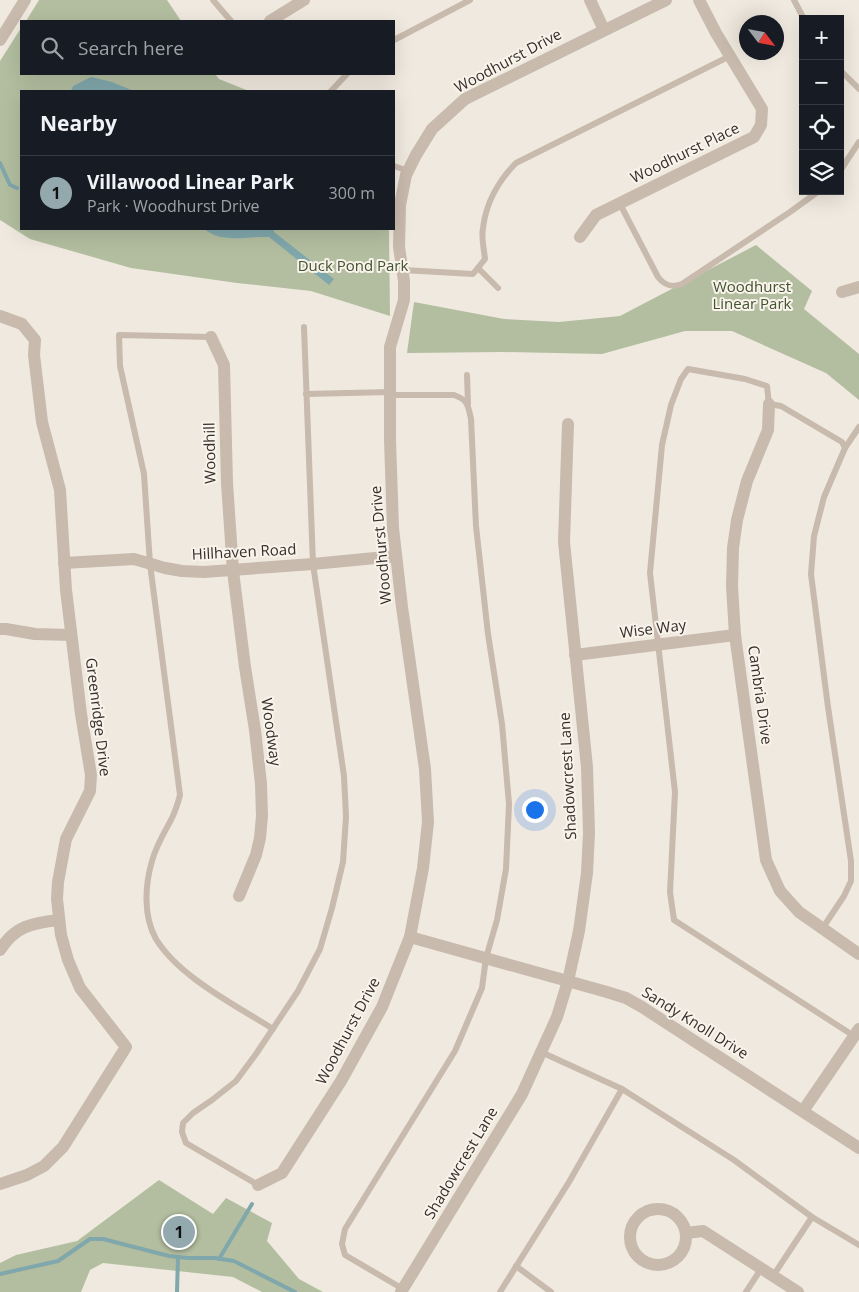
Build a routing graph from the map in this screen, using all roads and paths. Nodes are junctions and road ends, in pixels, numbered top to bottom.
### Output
1 (25, 0) edge
2 (213, 0) edge
3 (304, 0) edge
4 (470, 0) edge
5 (590, 0) edge
6 (666, 0) edge
7 (699, 0) edge
8 (794, 0) edge
9 (802, 15) edge
10 (230, 20) edge
11 (272, 20) edge
12 (604, 30) junction
13 (395, 39) edge
14 (0, 40) edge
15 (730, 56) junction
16 (844, 74) edge
17 (346, 75) edge
18 (859, 89) edge
19 (332, 90) edge
20 (859, 142) edge
21 (844, 165) edge
22 (395, 166) edge
23 (408, 171) junction
24 (813, 195) edge
25 (620, 204) junction
26 (580, 237) dead end
27 (478, 268) junction
28 (403, 270) junction
29 (859, 287) edge
30 (498, 288) dead end
31 (842, 292) dead end
32 (0, 316) edge
33 (304, 327) dead end
34 (211, 337) joint
35 (467, 376) dead end
36 (306, 394) junction
37 (390, 394) junction
38 (468, 404) junction
39 (769, 404) junction
40 (568, 424) dead end
41 (859, 427) edge
42 (844, 448) junction
43 (396, 556) junction
44 (64, 563) junction
45 (150, 564) junction
46 (313, 564) junction
47 (233, 571) junction
48 (0, 629) edge
49 (71, 635) junction
50 (735, 635) junction
51 (659, 645) junction
52 (575, 656) junction
53 (239, 896) dead end
54 (59, 920) junction
55 (822, 929) junction
56 (410, 937) junction
57 (0, 950) edge
58 (859, 954) edge
59 (486, 958) junction
60 (568, 982) junction
61 (274, 1029) junction
62 (857, 1032) edge
63 (541, 1052) junction
64 (622, 1089) junction
65 (804, 1111) junction
66 (859, 1148) edge
67 (0, 1184) edge
68 (258, 1185) joint
69 (812, 1217) junction
70 (686, 1233) junction
71 (859, 1245) edge
72 (516, 1266) junction
73 (761, 1269) junction
74 (772, 1276) junction
75 (402, 1290) edge
76 (500, 1292) edge
77 (552, 1292) edge
78 (746, 1292) edge
79 (798, 1292) edge

1 - 14 street
2 - 10 lane
3 - 11 street
4 - 13 lane
5 - 12 street
6 - 12 street, Woodhurst Drive
7 - 15 street, Woodhurst Place
8 - 9 lane
12 - 23 street, Woodhurst Drive
15 - 25 street, Woodhurst Place
15 - 27 lane
16 - 18 lane
17 - 19 lane
20 - 21 lane
22 - 23 lane
23 - 28 street, Woodhurst Drive
24 - 25 lane
25 - 26 street, Woodhurst Place
27 - 28 lane
27 - 30 lane
28 - 37 street, Woodhurst Drive
29 - 31 street
32 - 44 street, Greenridge Drive
33 - 36 lane
34 - 45 lane
34 - 47 street, Woodhill
35 - 38 lane
36 - 37 lane
36 - 46 lane
37 - 38 lane
37 - 43 street, Woodhurst Drive
38 - 59 lane
39 - 42 lane
39 - 50 street, Cambria Drive
39 - 51 lane
40 - 52 street, Shadowcrest Lane
41 - 42 lane
42 - 55 lane
43 - 46 street, Hillhaven Road
43 - 56 street, Woodhurst Drive
44 - 45 street, Hillhaven Road
44 - 49 street, Greenridge Drive
45 - 47 street, Hillhaven Road
45 - 61 lane
46 - 47 street, Hillhaven Road
46 - 61 lane
47 - 53 street, Woodway
48 - 49 street
49 - 54 street, Greenridge Drive
50 - 51 street, Wise Way
50 - 55 street, Cambria Drive
51 - 52 street, Wise Way
51 - 62 lane
52 - 60 street, Shadowcrest Lane
54 - 57 street
54 - 67 street, Greenridge Drive
55 - 58 street, Cambria Drive
56 - 59 street, Sandy Knoll Drive
56 - 68 street, Woodhurst Drive
59 - 60 street, Sandy Knoll Drive
59 - 75 lane
60 - 63 street, Shadowcrest Lane
60 - 65 street, Sandy Knoll Drive
61 - 68 lane
62 - 65 street
63 - 64 lane
63 - 75 street, Shadowcrest Lane
64 - 69 lane
64 - 72 lane
65 - 66 street, Sandy Knoll Drive
69 - 71 lane
69 - 74 lane
70 - 70 street
70 - 73 street
72 - 76 lane
72 - 77 lane
73 - 74 street
73 - 78 lane
74 - 79 street

